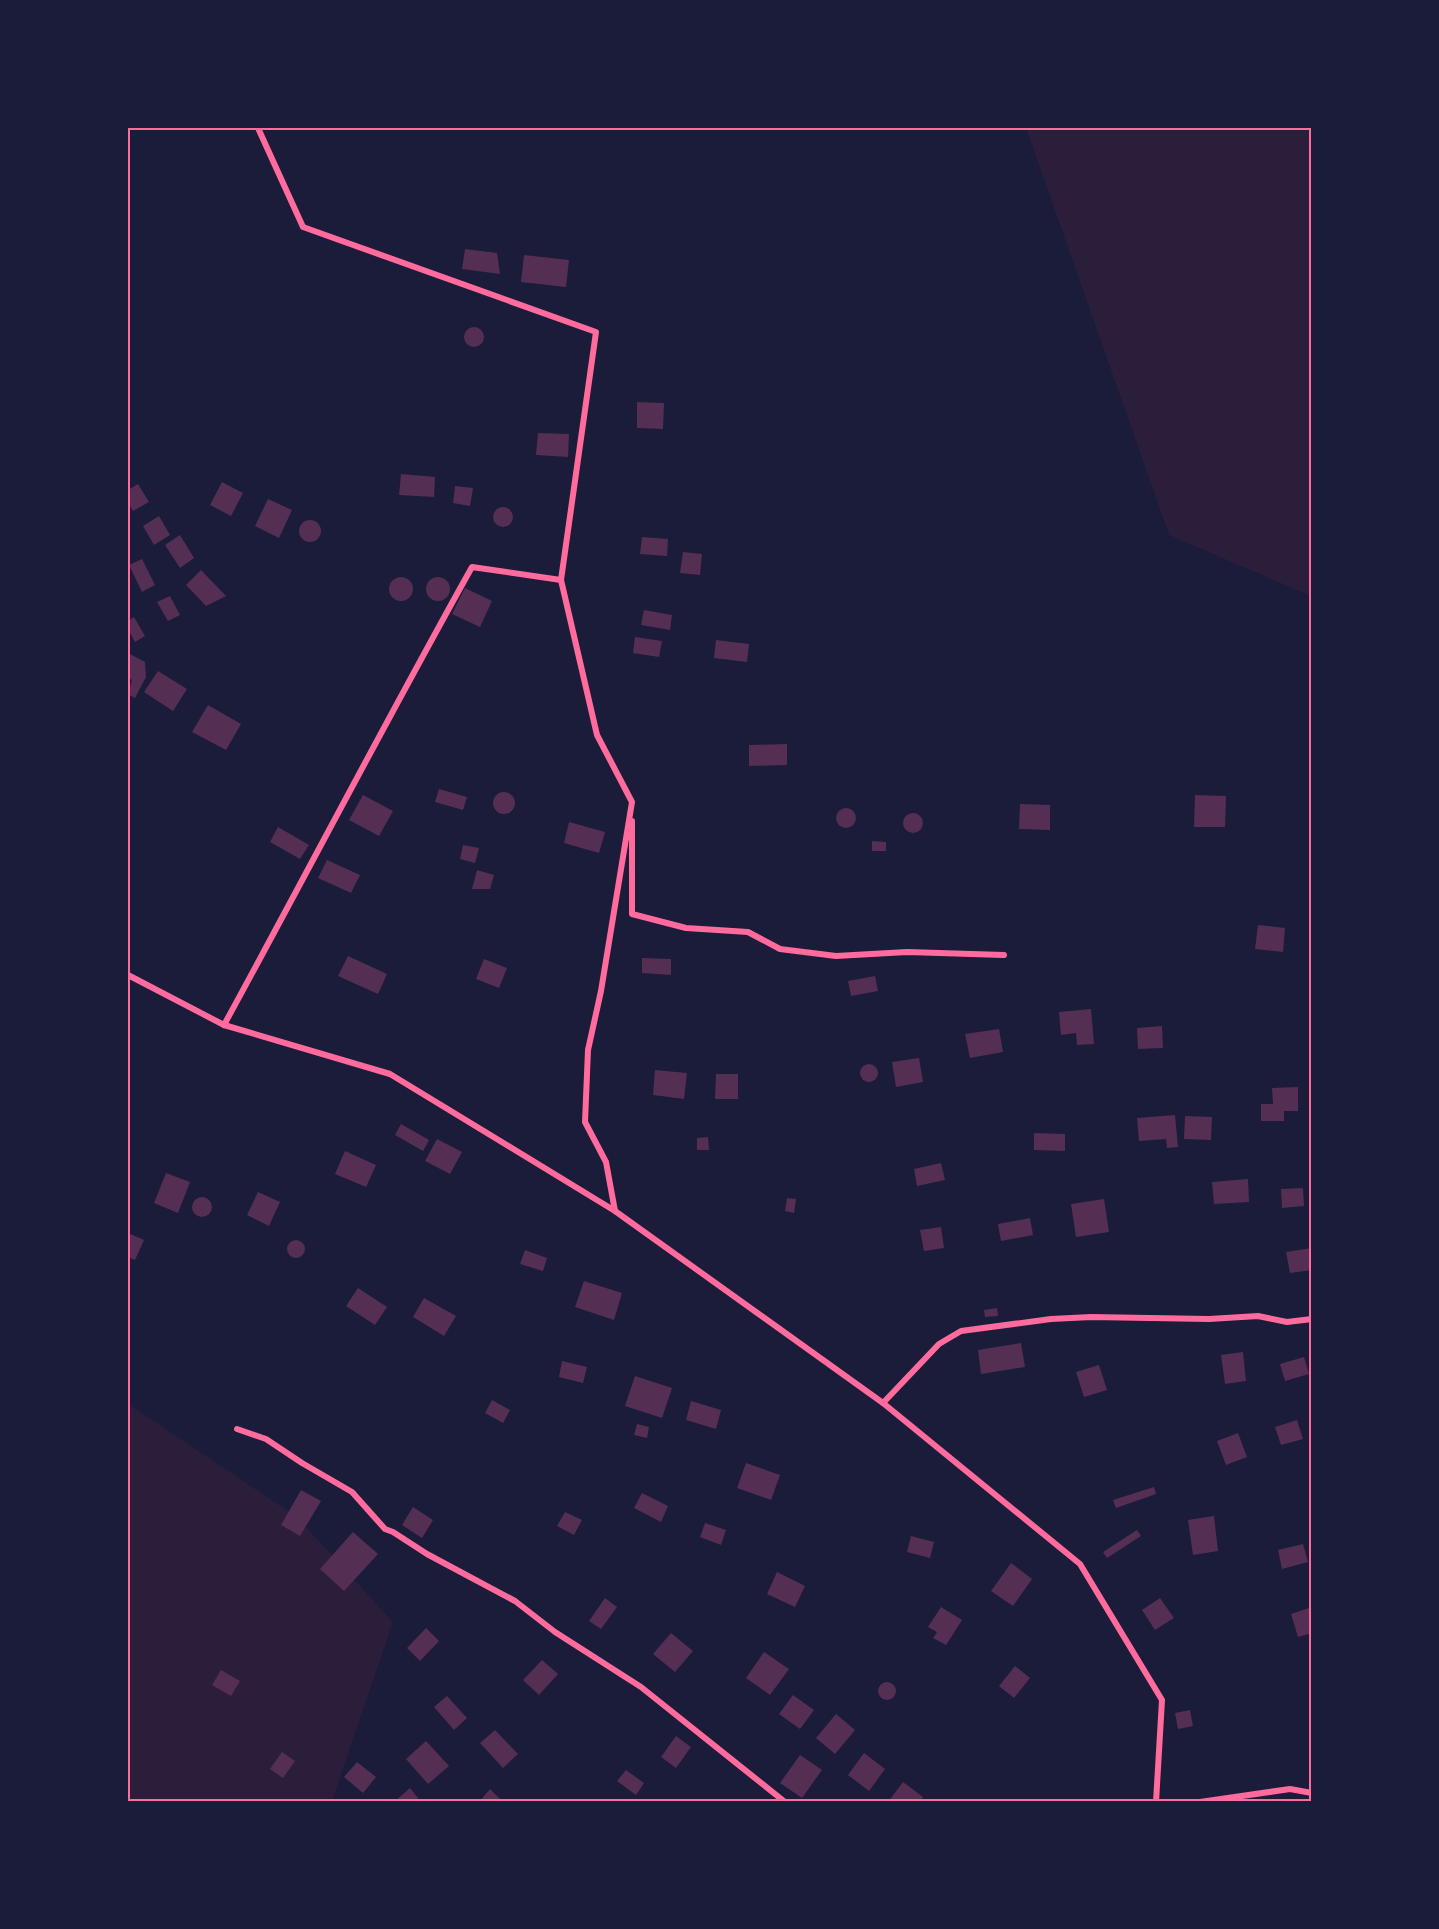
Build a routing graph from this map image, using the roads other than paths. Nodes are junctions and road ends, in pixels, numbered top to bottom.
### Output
1 (258, 128) edge
2 (561, 580) junction
3 (632, 802) junction
4 (1004, 955) dead end
5 (128, 975) edge
6 (224, 1025) junction
7 (615, 1211) junction
8 (1311, 1319) edge
9 (883, 1403) junction
10 (237, 1429) dead end
11 (1311, 1793) edge
12 (785, 1802) edge
13 (1156, 1802) edge
14 (1200, 1802) edge

1 - 2 street
2 - 3 street
2 - 6 street
3 - 4 street
3 - 7 street
5 - 6 street
6 - 7 street
7 - 9 street
8 - 9 street
9 - 13 street
10 - 12 street
11 - 14 street

